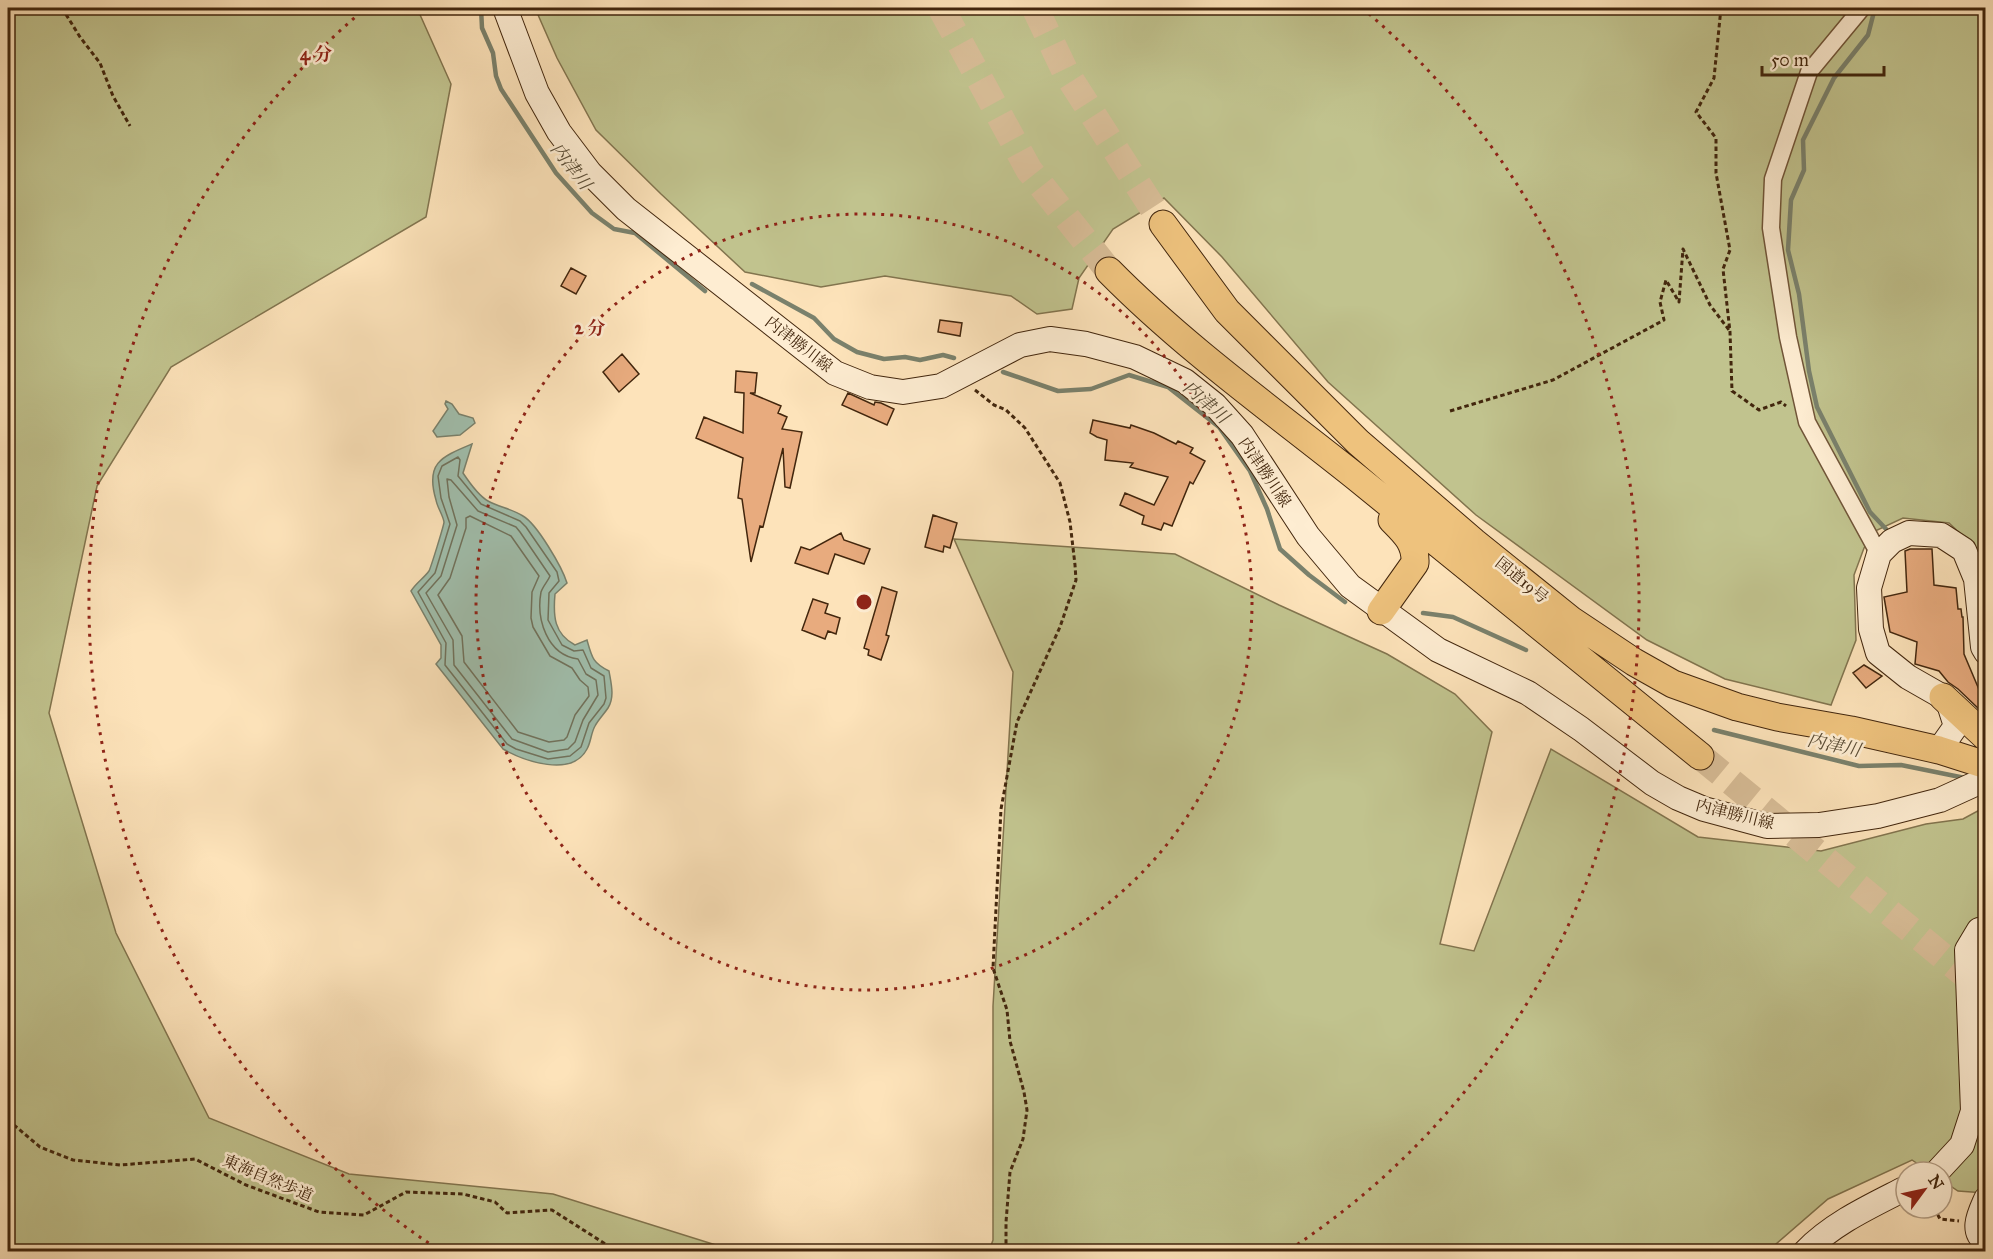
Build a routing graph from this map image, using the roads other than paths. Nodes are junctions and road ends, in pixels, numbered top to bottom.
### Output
1 (505, 8) edge
2 (1862, 8) edge
3 (1163, 224) tunnel mouth
4 (1109, 271) tunnel mouth
5 (1357, 478) junction
6 (1878, 554) junction
7 (1415, 563) junction
8 (1381, 610) junction
9 (1522, 612) junction
10 (1986, 652) edge
11 (1943, 697) junction
12 (1986, 737) edge
13 (1939, 750) junction
14 (1700, 756) tunnel mouth
15 (1986, 765) edge
16 (1986, 780) edge
17 (1986, 928) edge
18 (1948, 1160) edge
19 (1894, 1194) edge
20 (1986, 1199) edge
21 (1981, 1233) edge
22 (1805, 1251) edge

1 - 8 main road, 内津勝川線
2 - 6 street
3 - 13 highway, 国道19号
4 - 5 highway, 国道19号
5 - 7 highway
5 - 9 highway, 国道19号
6 - 10 main road
6 - 11 main road
7 - 8 highway
7 - 9 highway
8 - 16 main road, 内津勝川線
9 - 14 highway, 国道19号
11 - 12 highway
11 - 13 main road
13 - 15 highway, 国道19号
17 - 18 main road
19 - 22 main road
20 - 21 main road

